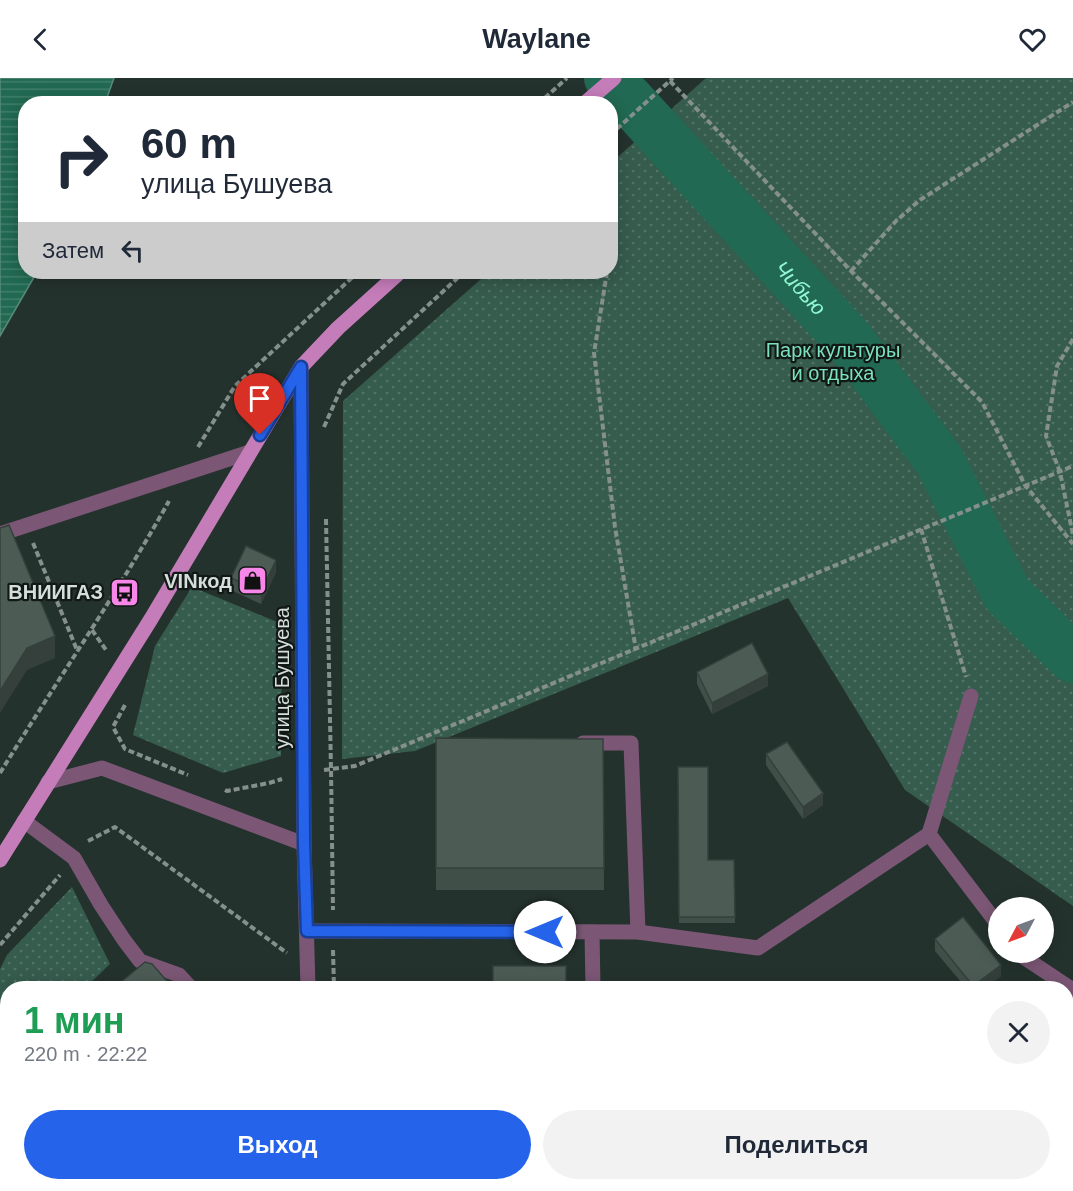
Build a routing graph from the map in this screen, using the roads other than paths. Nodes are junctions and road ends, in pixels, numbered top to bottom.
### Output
1 (614, 78) edge
2 (593, 96) edge
3 (392, 279) edge
4 (301, 367) junction
5 (250, 452) junction
6 (0, 534) edge
7 (971, 696) road end
8 (573, 743) edge
9 (48, 782) junction
10 (24, 821) junction
11 (928, 834) junction
12 (304, 844) junction
13 (0, 860) edge
14 (988, 912) edge
15 (307, 931) junction
16 (592, 932) junction
17 (638, 932) junction
18 (1032, 963) edge
19 (185, 981) edge
20 (308, 981) edge
21 (593, 981) edge
22 (1060, 981) edge

1 - 2 main road
3 - 4 main road
4 - 5 main road
4 - 12 street, улица Бушуева
5 - 6 street
5 - 9 main road
7 - 11 street
8 - 17 street
9 - 10 main road
9 - 12 street
10 - 13 main road
10 - 19 street
11 - 14 street
11 - 17 street
12 - 15 street, улица Бушуева
15 - 16 street
15 - 20 street, улица Бушуева
16 - 17 street
16 - 21 street
18 - 22 street

